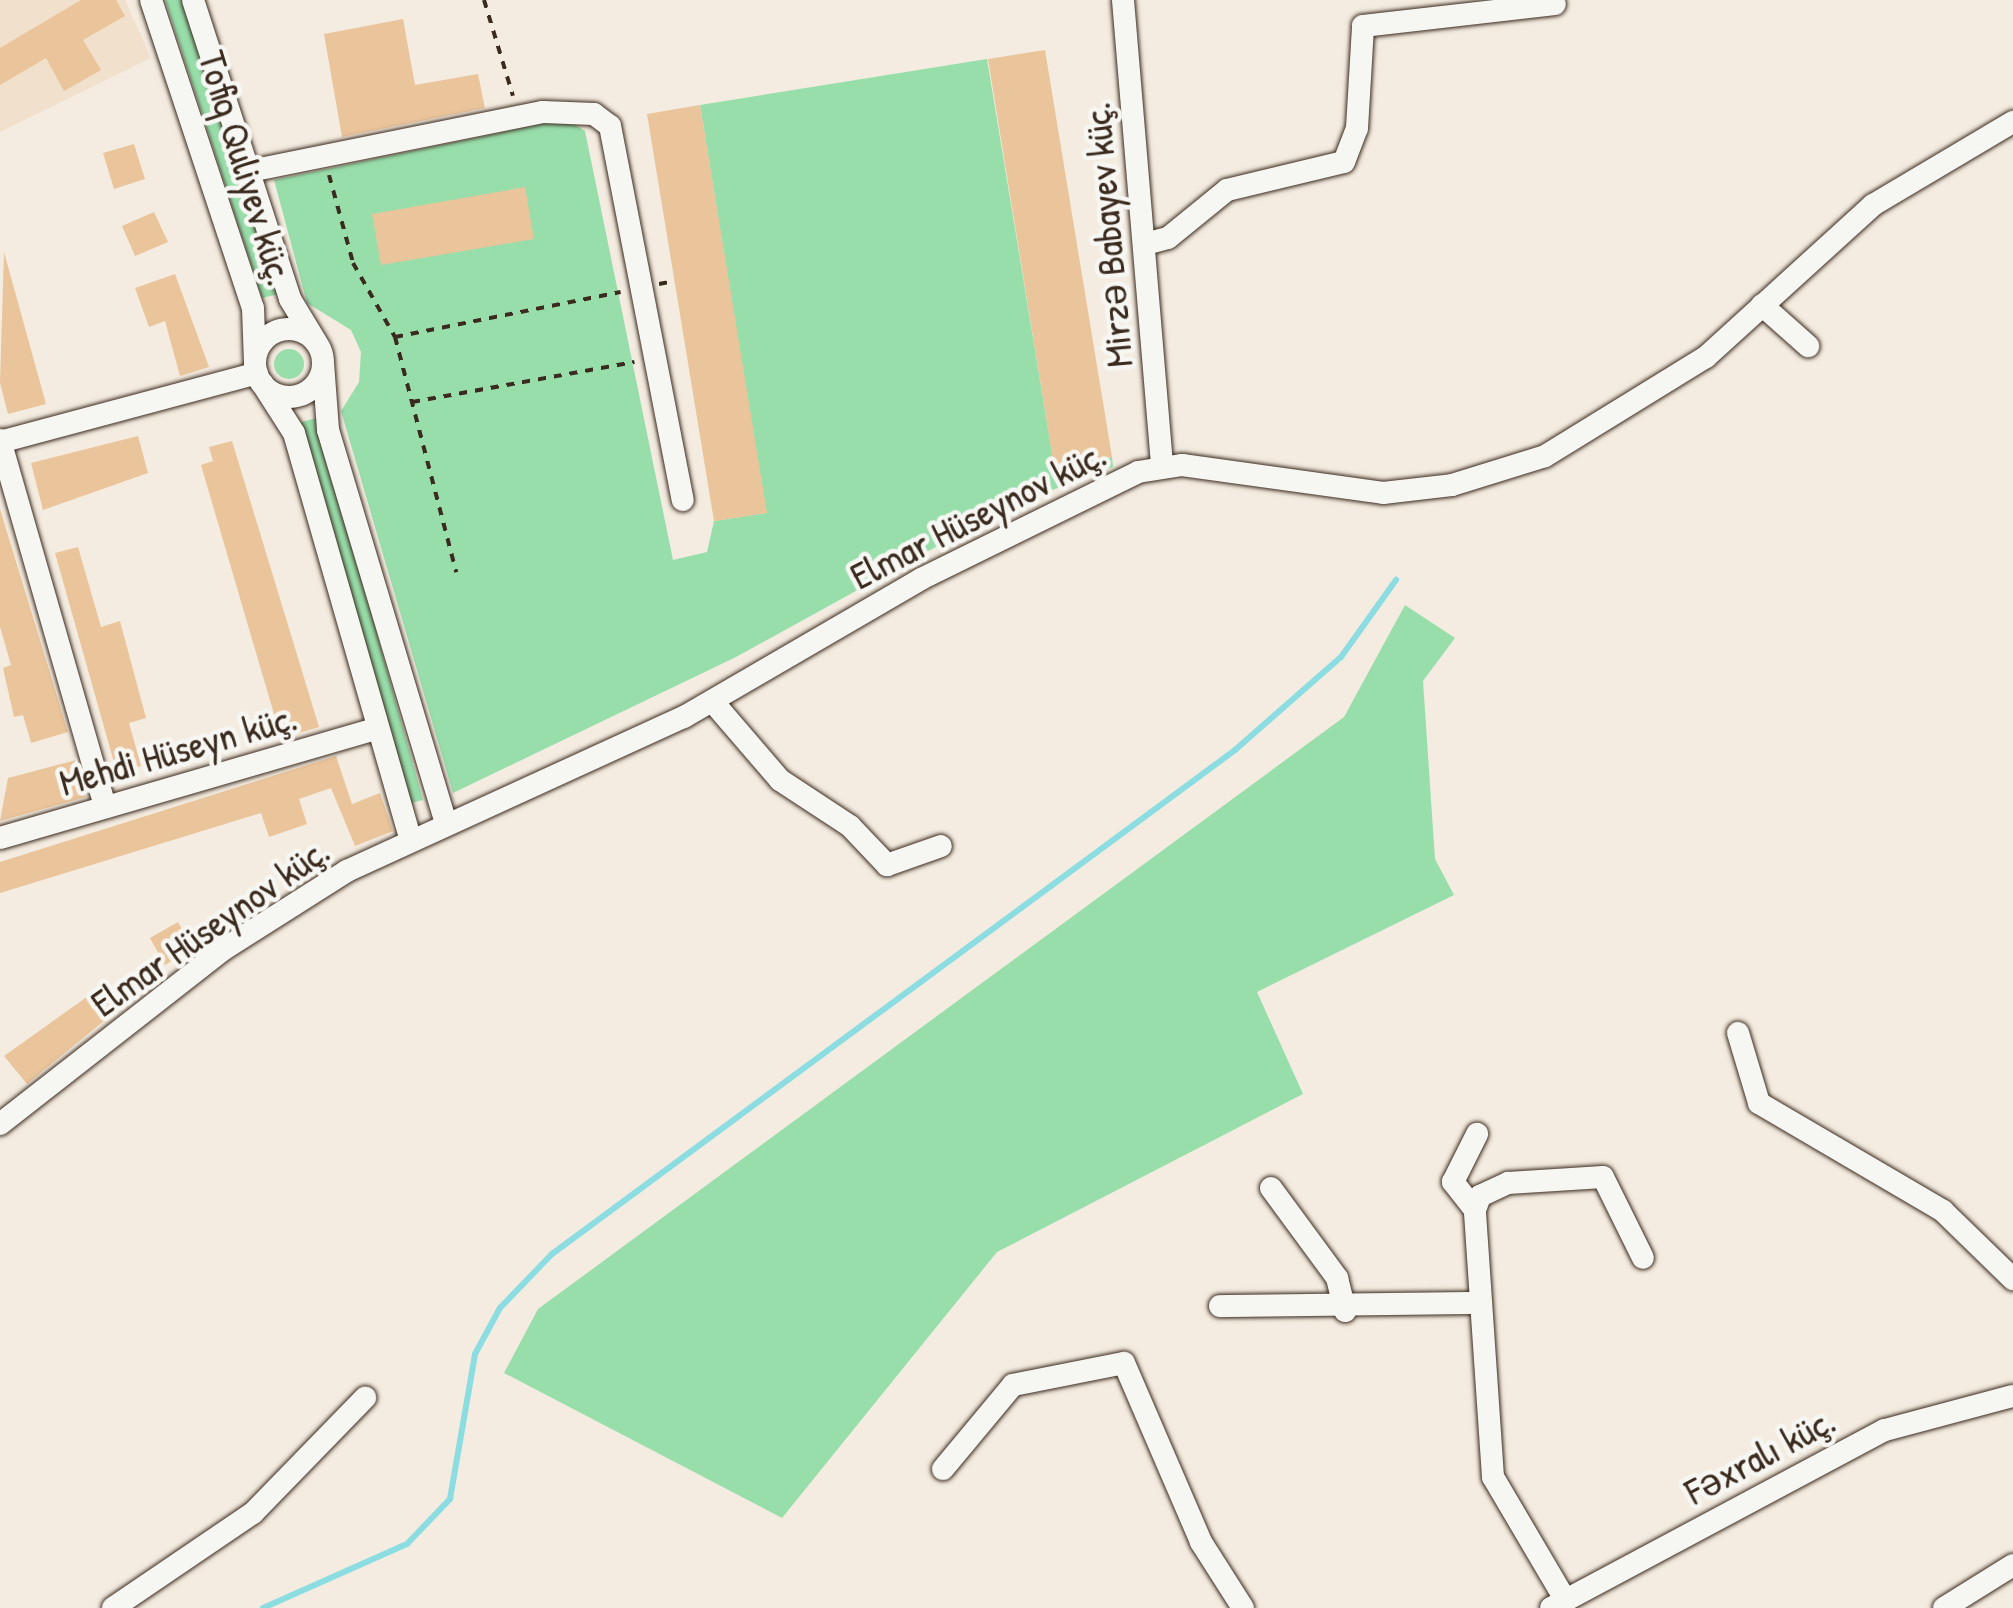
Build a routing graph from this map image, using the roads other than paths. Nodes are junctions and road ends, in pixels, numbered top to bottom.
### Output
1 (151, 0) edge
2 (192, 0) edge
3 (1123, 0) edge
4 (1555, 4) dead end
5 (2013, 122) edge
6 (250, 170) junction
7 (1145, 244) junction
8 (1762, 304) junction
9 (1808, 346) dead end
10 (320, 353) junction
11 (258, 373) junction
12 (0, 442) edge
13 (1162, 465) junction
14 (683, 500) dead end
15 (713, 702) junction
16 (376, 729) junction
17 (105, 807) junction
18 (446, 819) junction
19 (410, 837) junction
20 (0, 838) edge
21 (941, 846) dead end
22 (1738, 1033) dead end
23 (0, 1124) edge
24 (1477, 1134) dead end
25 (1271, 1188) dead end
26 (1474, 1210) junction
27 (1643, 1258) dead end
28 (2013, 1279) edge
29 (1479, 1303) junction
30 (1220, 1306) dead end
31 (1345, 1311) junction
32 (2013, 1396) edge
33 (365, 1398) dead end
34 (943, 1469) dead end
35 (2013, 1566) edge
36 (1558, 1604) edge
37 (113, 1608) edge
38 (1243, 1608) edge
39 (1944, 1608) edge

1 - 11 street, Tofiq Quliyev küç.
2 - 6 street, Tofiq Quliyev küç.
3 - 7 street, Mirzə Babayev küç.
4 - 7 street
5 - 8 street, Elmar Hüseynov küç.
6 - 10 street, Tofiq Quliyev küç.
6 - 14 street
7 - 13 street, Mirzə Babayev küç.
8 - 9 street
8 - 13 street, Elmar Hüseynov küç.
10 - 11 street
10 - 11 street
10 - 18 street
11 - 12 street
11 - 16 street
12 - 17 street
13 - 15 street, Elmar Hüseynov küç.
15 - 18 street, Elmar Hüseynov küç.
15 - 21 street
16 - 17 street, Mehdi Hüseyn küç.
16 - 19 street
17 - 20 street, Mehdi Hüseyn küç.
18 - 19 street, Elmar Hüseynov küç.
19 - 23 street, Elmar Hüseynov küç.
22 - 28 street
24 - 26 street
25 - 31 street
26 - 27 street
26 - 29 street
29 - 31 street
29 - 36 street
30 - 31 street
32 - 36 street, Fəxralı küç.
33 - 37 street
34 - 38 street
35 - 39 street

